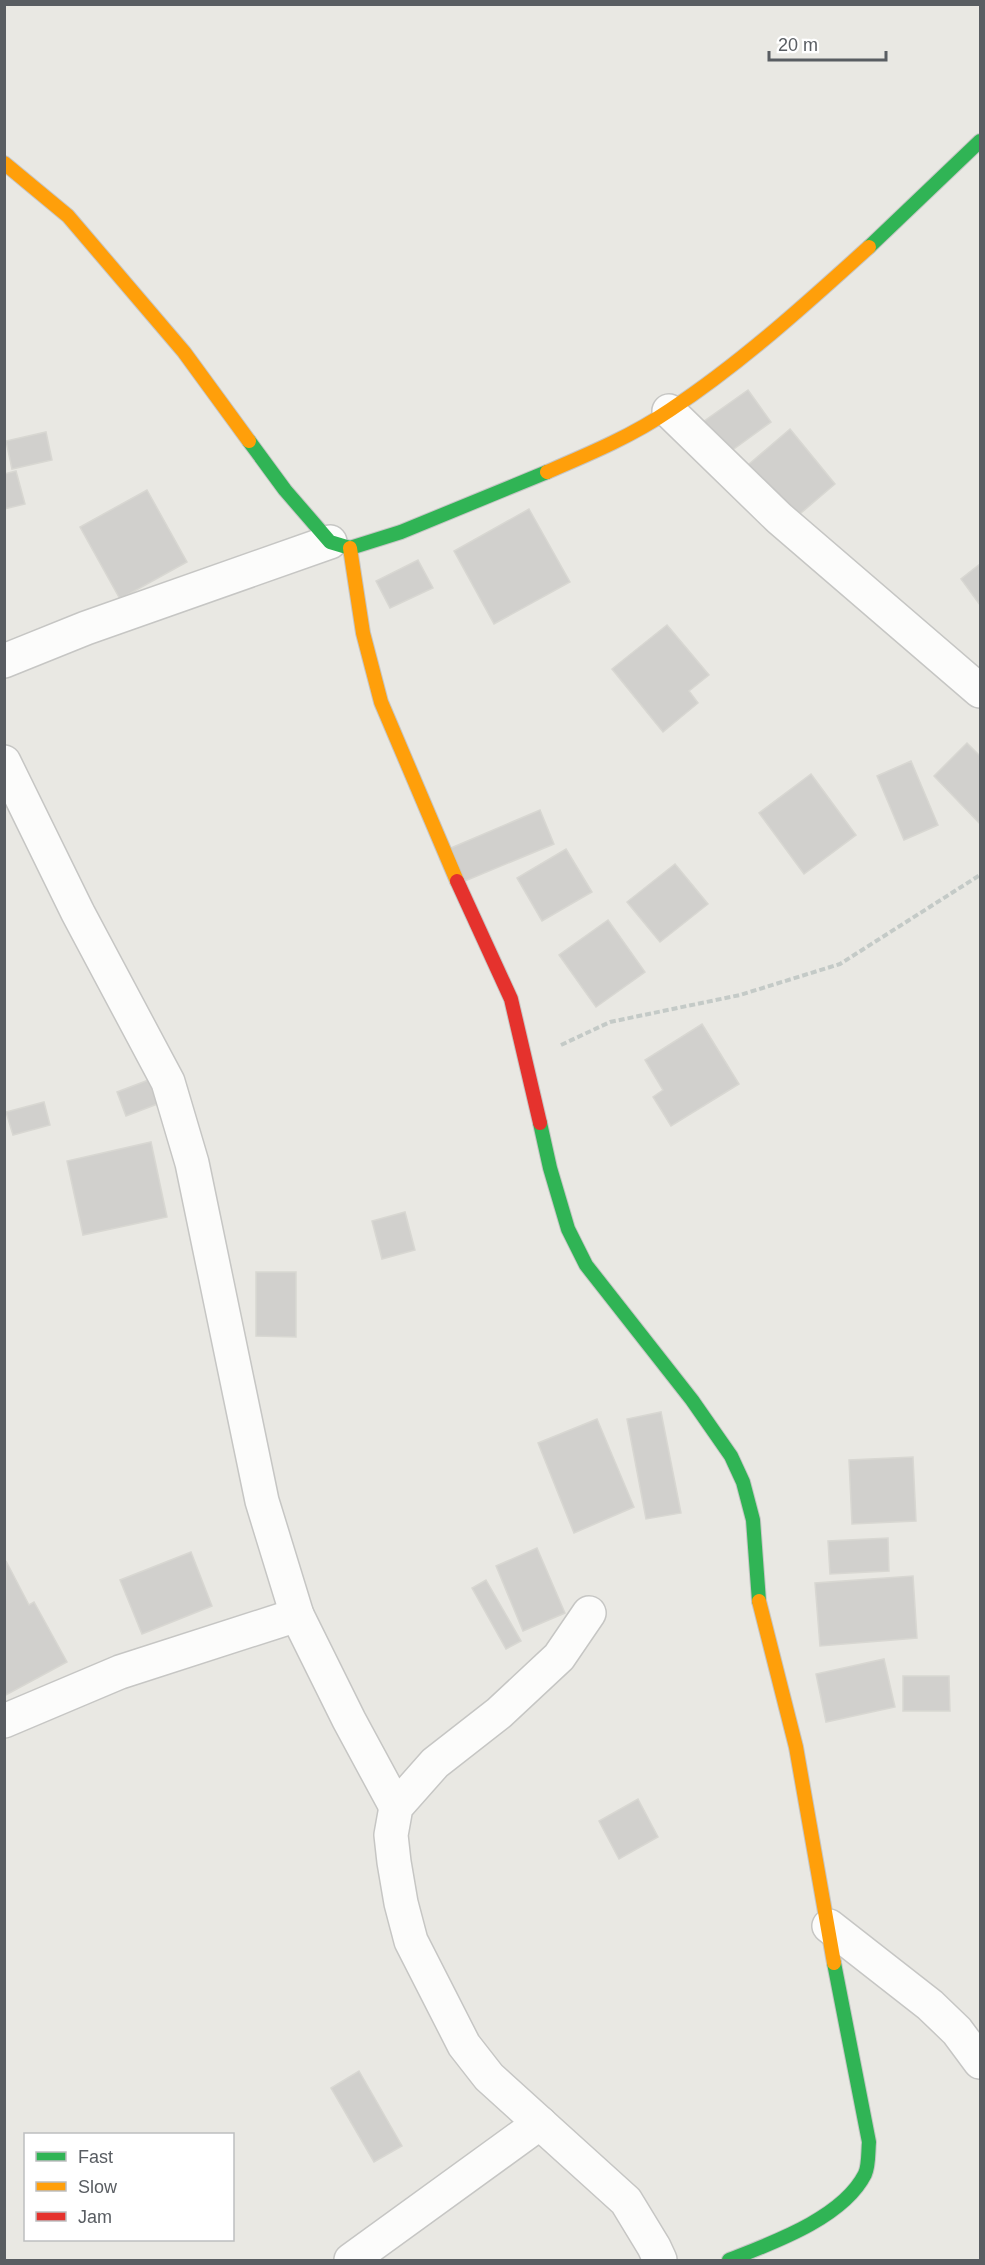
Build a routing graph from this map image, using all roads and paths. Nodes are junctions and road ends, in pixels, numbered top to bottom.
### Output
1 (981, 141) edge
2 (4, 163) edge
3 (669, 411) junction
4 (340, 545) junction
5 (4, 661) edge
6 (981, 691) edge
7 (4, 762) edge
8 (981, 875) edge
9 (527, 1060) junction
10 (589, 1612) dead end
11 (297, 1615) junction
12 (4, 1720) edge
13 (396, 1807) junction
14 (829, 1926) junction
15 (981, 2062) edge
16 (540, 2123) junction
17 (771, 2253) edge
18 (351, 2260) edge
19 (660, 2260) edge
20 (729, 2260) edge

1 - 3 street
2 - 4 street
3 - 4 street
3 - 6 street
4 - 5 street
4 - 9 street
7 - 11 street
8 - 9 path
9 - 14 street
10 - 13 street
11 - 12 street
11 - 13 street
13 - 16 street
14 - 15 street
14 - 17 street
16 - 18 street
16 - 19 street
17 - 20 street

